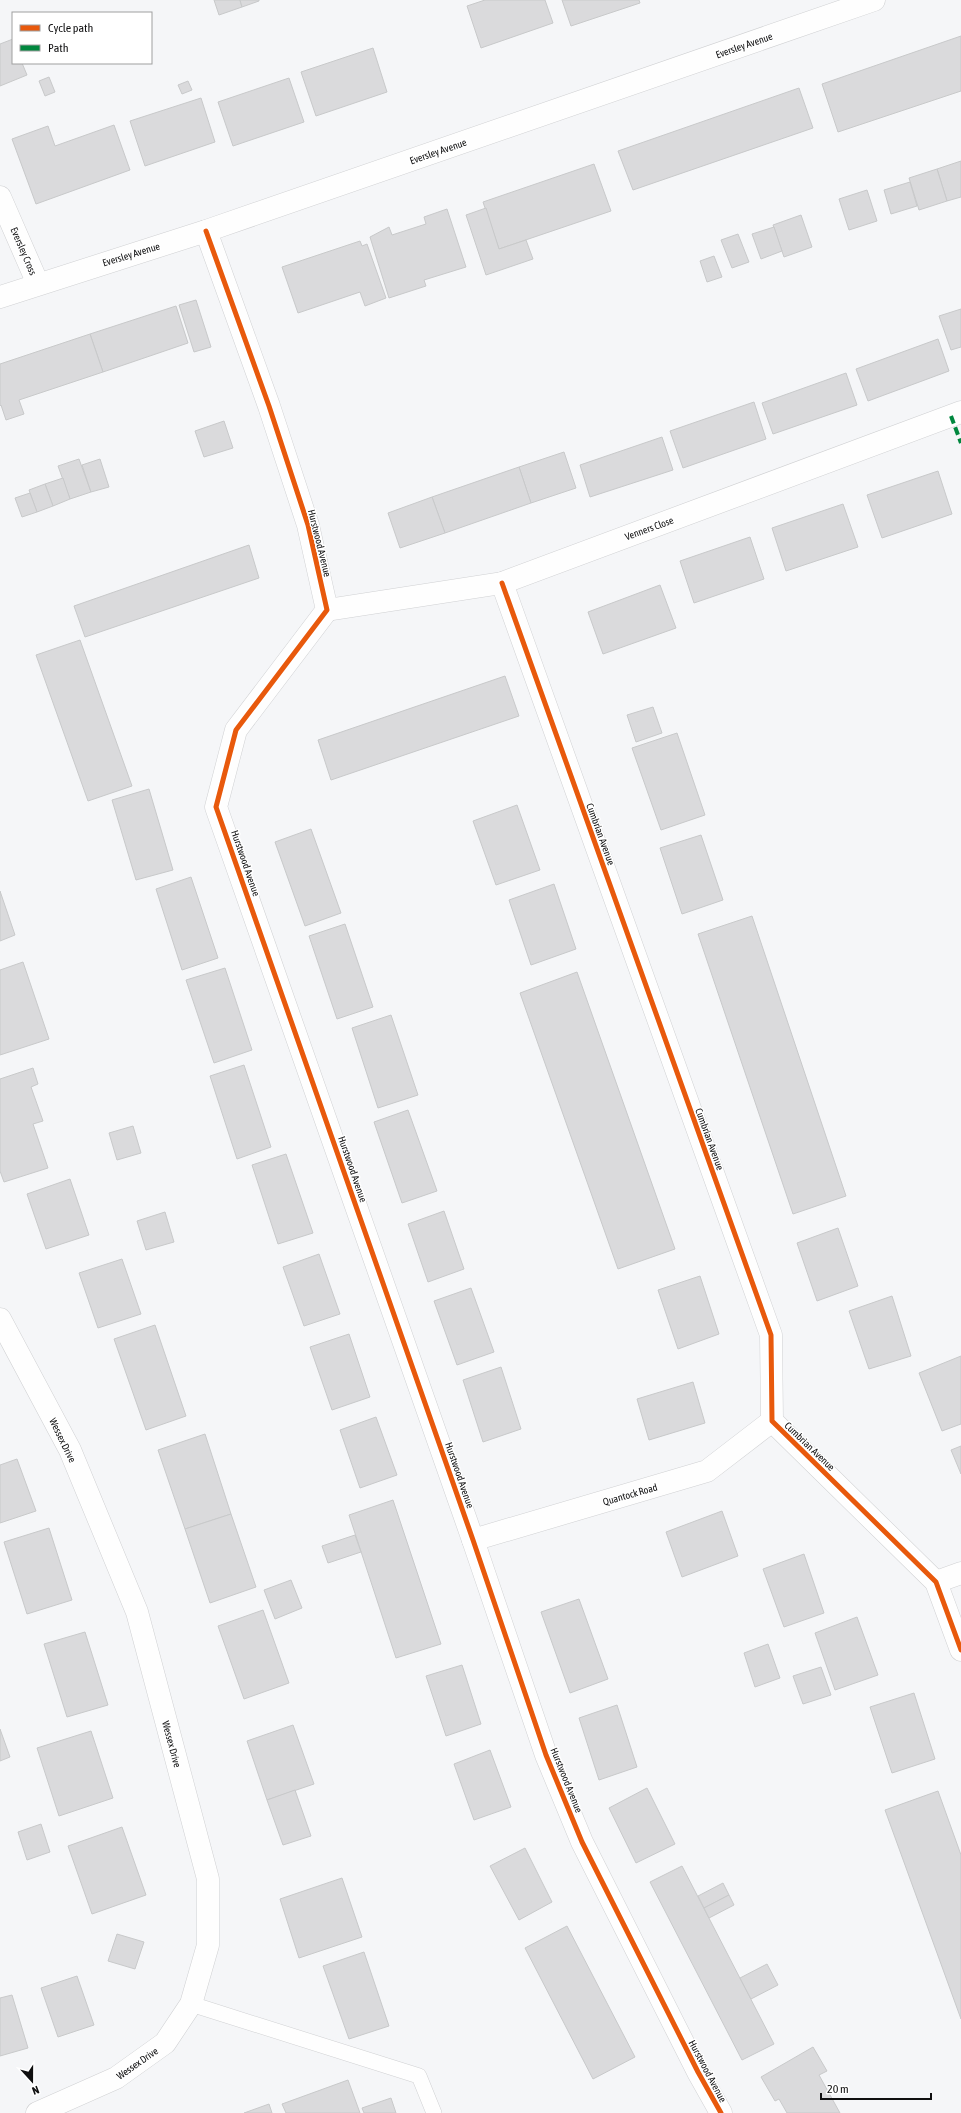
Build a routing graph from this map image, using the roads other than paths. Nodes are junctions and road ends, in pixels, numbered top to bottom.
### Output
1 (874, 0) edge
2 (0, 197) edge
3 (206, 231) junction
4 (38, 284) junction
5 (0, 297) edge
6 (961, 412) edge
7 (502, 583) junction
8 (327, 610) junction
9 (0, 1319) edge
10 (772, 1422) junction
11 (473, 1540) junction
12 (961, 1573) edge
13 (936, 1582) junction
14 (961, 1650) edge
15 (191, 2004) junction
16 (37, 2113) edge
17 (434, 2113) edge
18 (721, 2113) edge

1 - 3 street, Eversley Avenue
2 - 4 street, Eversley Cross
3 - 4 street, Eversley Avenue
3 - 8 street, Hurstwood Avenue
4 - 5 street, Eversley Avenue
6 - 7 street, Venners Close
7 - 8 street, Venners Close
7 - 10 street, Cumbrian Avenue
8 - 11 street, Hurstwood Avenue
9 - 15 street, Wessex Drive
10 - 11 street, Quantock Road
10 - 13 street, Cumbrian Avenue
11 - 18 street, Hurstwood Avenue
12 - 13 street
13 - 14 street, Cumbrian Avenue
15 - 16 street, Wessex Drive
15 - 17 lane

